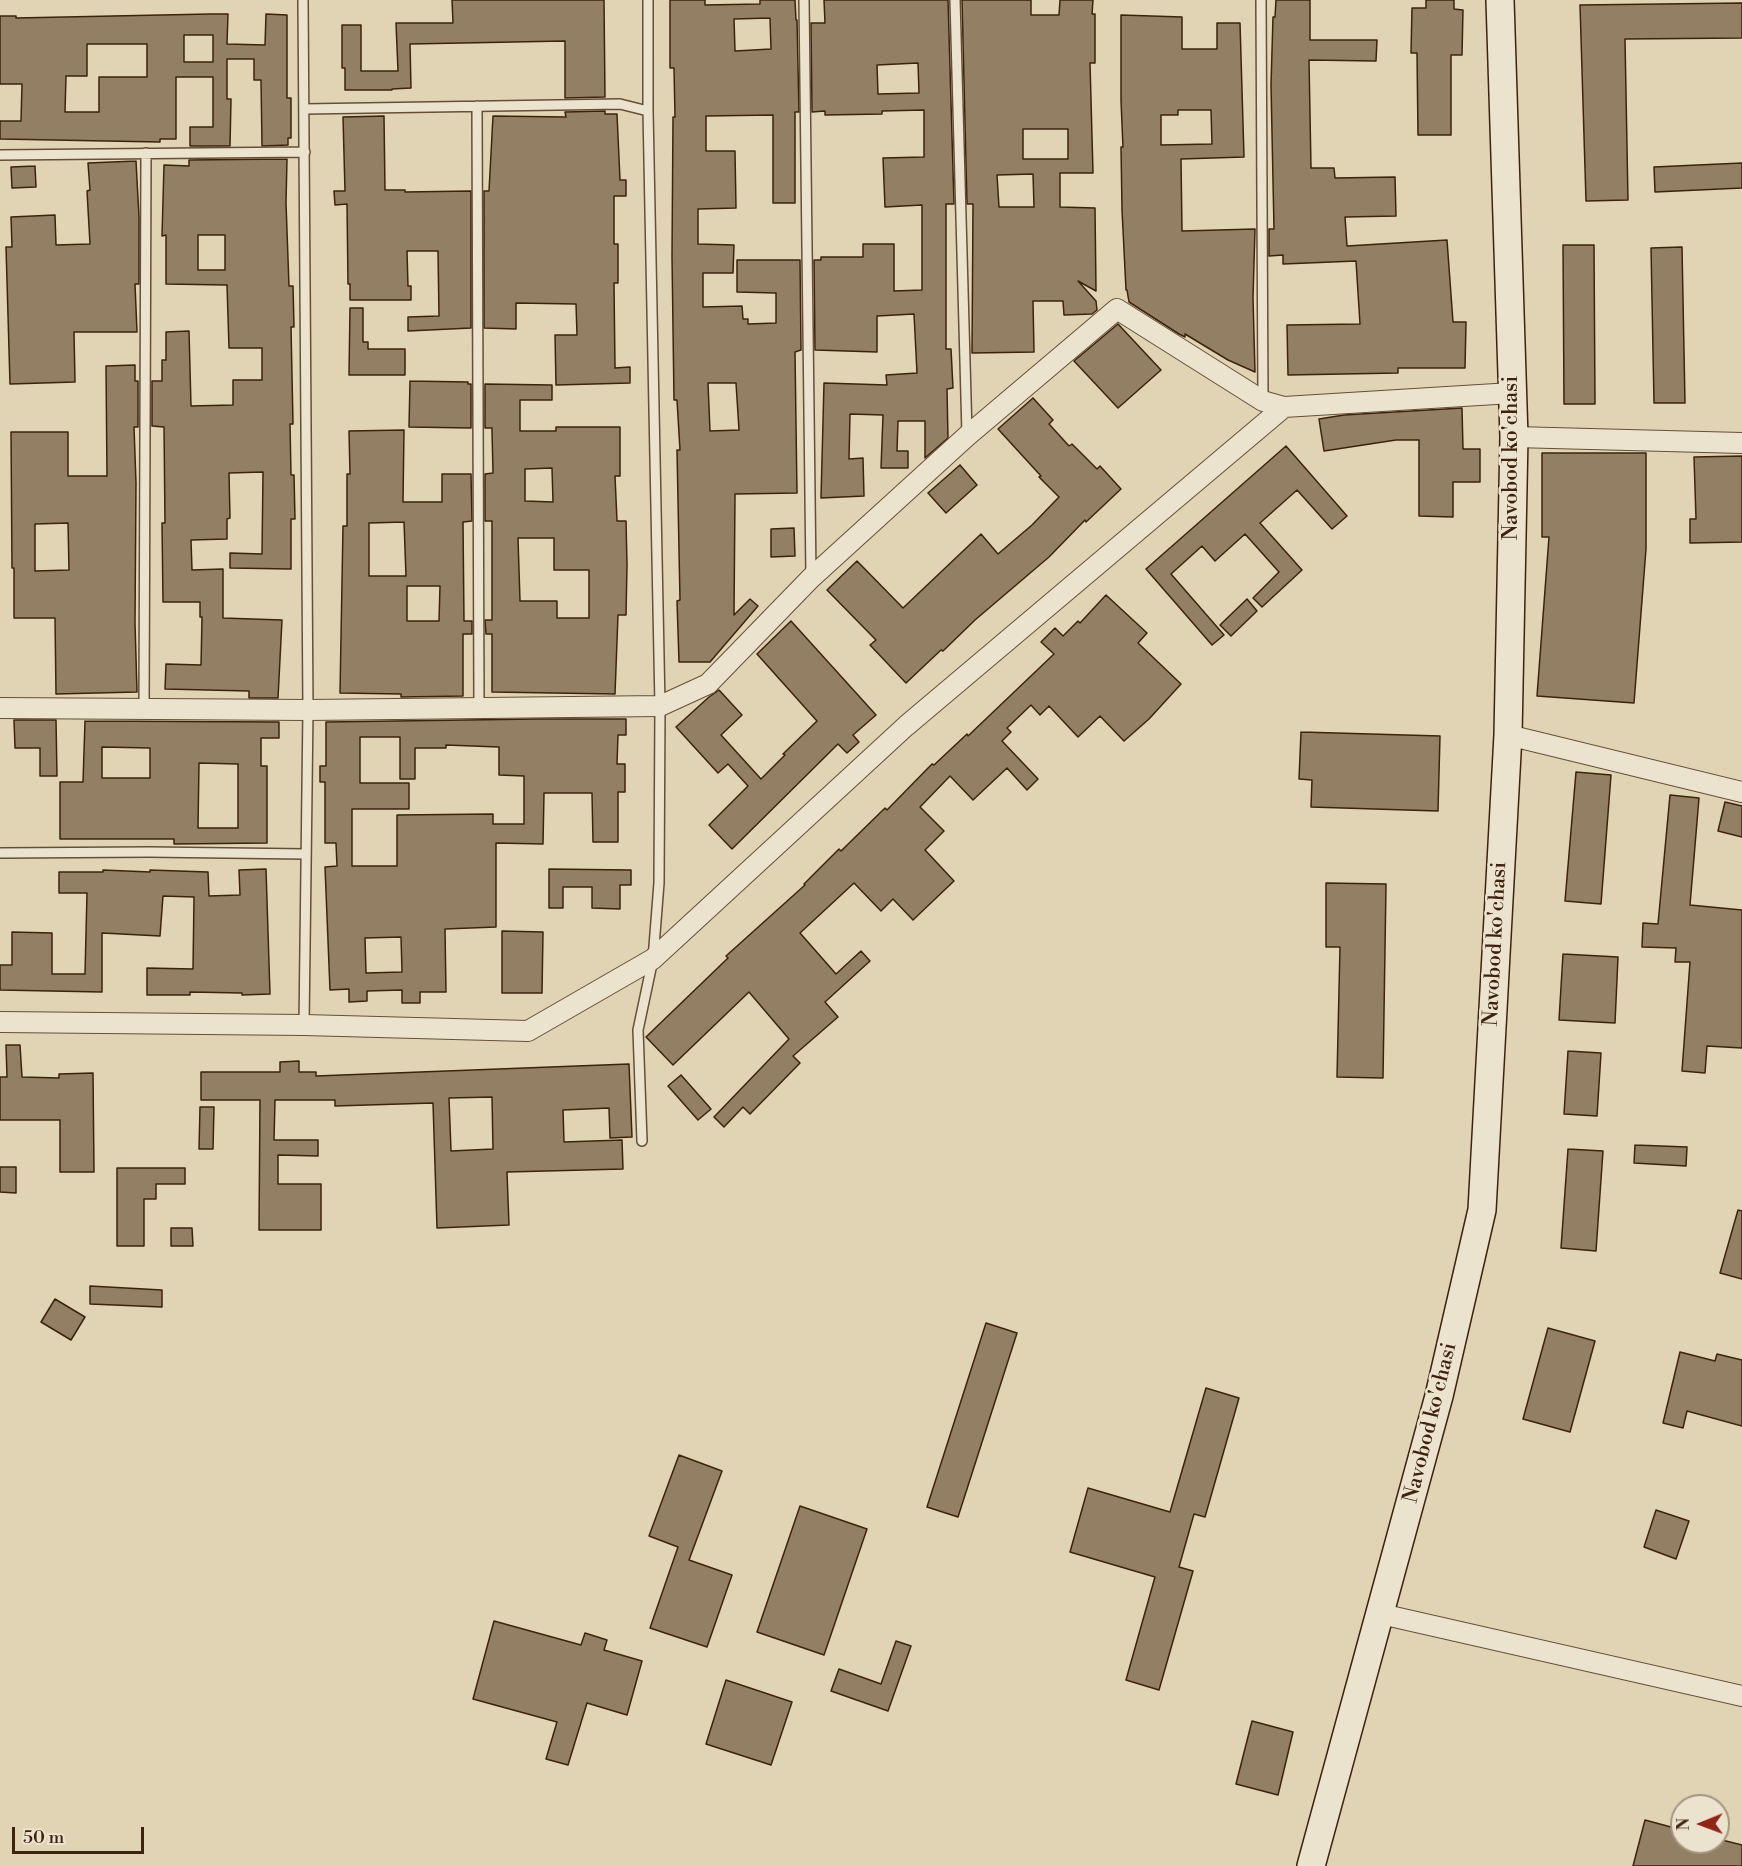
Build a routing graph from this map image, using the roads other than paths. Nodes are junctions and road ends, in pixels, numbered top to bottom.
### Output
1 (303, 0) edge
2 (648, 0) edge
3 (804, 0) edge
4 (955, 0) edge
5 (1261, 0) edge
6 (1500, 0) edge
7 (477, 106) junction
8 (304, 109) junction
9 (648, 111) junction
10 (304, 152) junction
11 (146, 153) junction
12 (0, 155) edge
13 (1512, 393) junction
14 (1263, 401) junction
15 (1284, 406) junction
16 (967, 436) junction
17 (1514, 437) junction
18 (1742, 443) edge
19 (811, 578) junction
20 (660, 706) junction
21 (0, 708) edge
22 (144, 708) junction
23 (479, 708) junction
24 (308, 710) junction
25 (1508, 735) junction
26 (1742, 792) edge
27 (0, 853) edge
28 (306, 854) junction
29 (653, 959) junction
30 (0, 1022) edge
31 (304, 1025) junction
32 (642, 1141) dead end
33 (1381, 1614) junction
34 (1742, 1696) edge
35 (1311, 1866) edge

1 - 8 lane
2 - 9 lane
3 - 19 lane
4 - 16 lane
5 - 14 lane
6 - 13 street, Navobod ko'chasi
7 - 8 lane
7 - 9 lane
7 - 23 lane
8 - 10 lane
9 - 20 lane
10 - 11 lane
10 - 24 lane
11 - 12 lane
11 - 22 lane
13 - 15 street
13 - 17 street, Navobod ko'chasi
14 - 15 street
14 - 16 street
15 - 29 street
16 - 19 street
17 - 18 street
17 - 25 street, Navobod ko'chasi
19 - 20 street
20 - 23 street
20 - 29 lane
21 - 22 street
22 - 24 street
23 - 24 street
24 - 28 lane
25 - 26 street
25 - 33 street, Navobod ko'chasi
27 - 28 lane
28 - 31 lane
29 - 31 street
29 - 32 lane
30 - 31 street
33 - 34 street
33 - 35 street, Navobod ko'chasi

